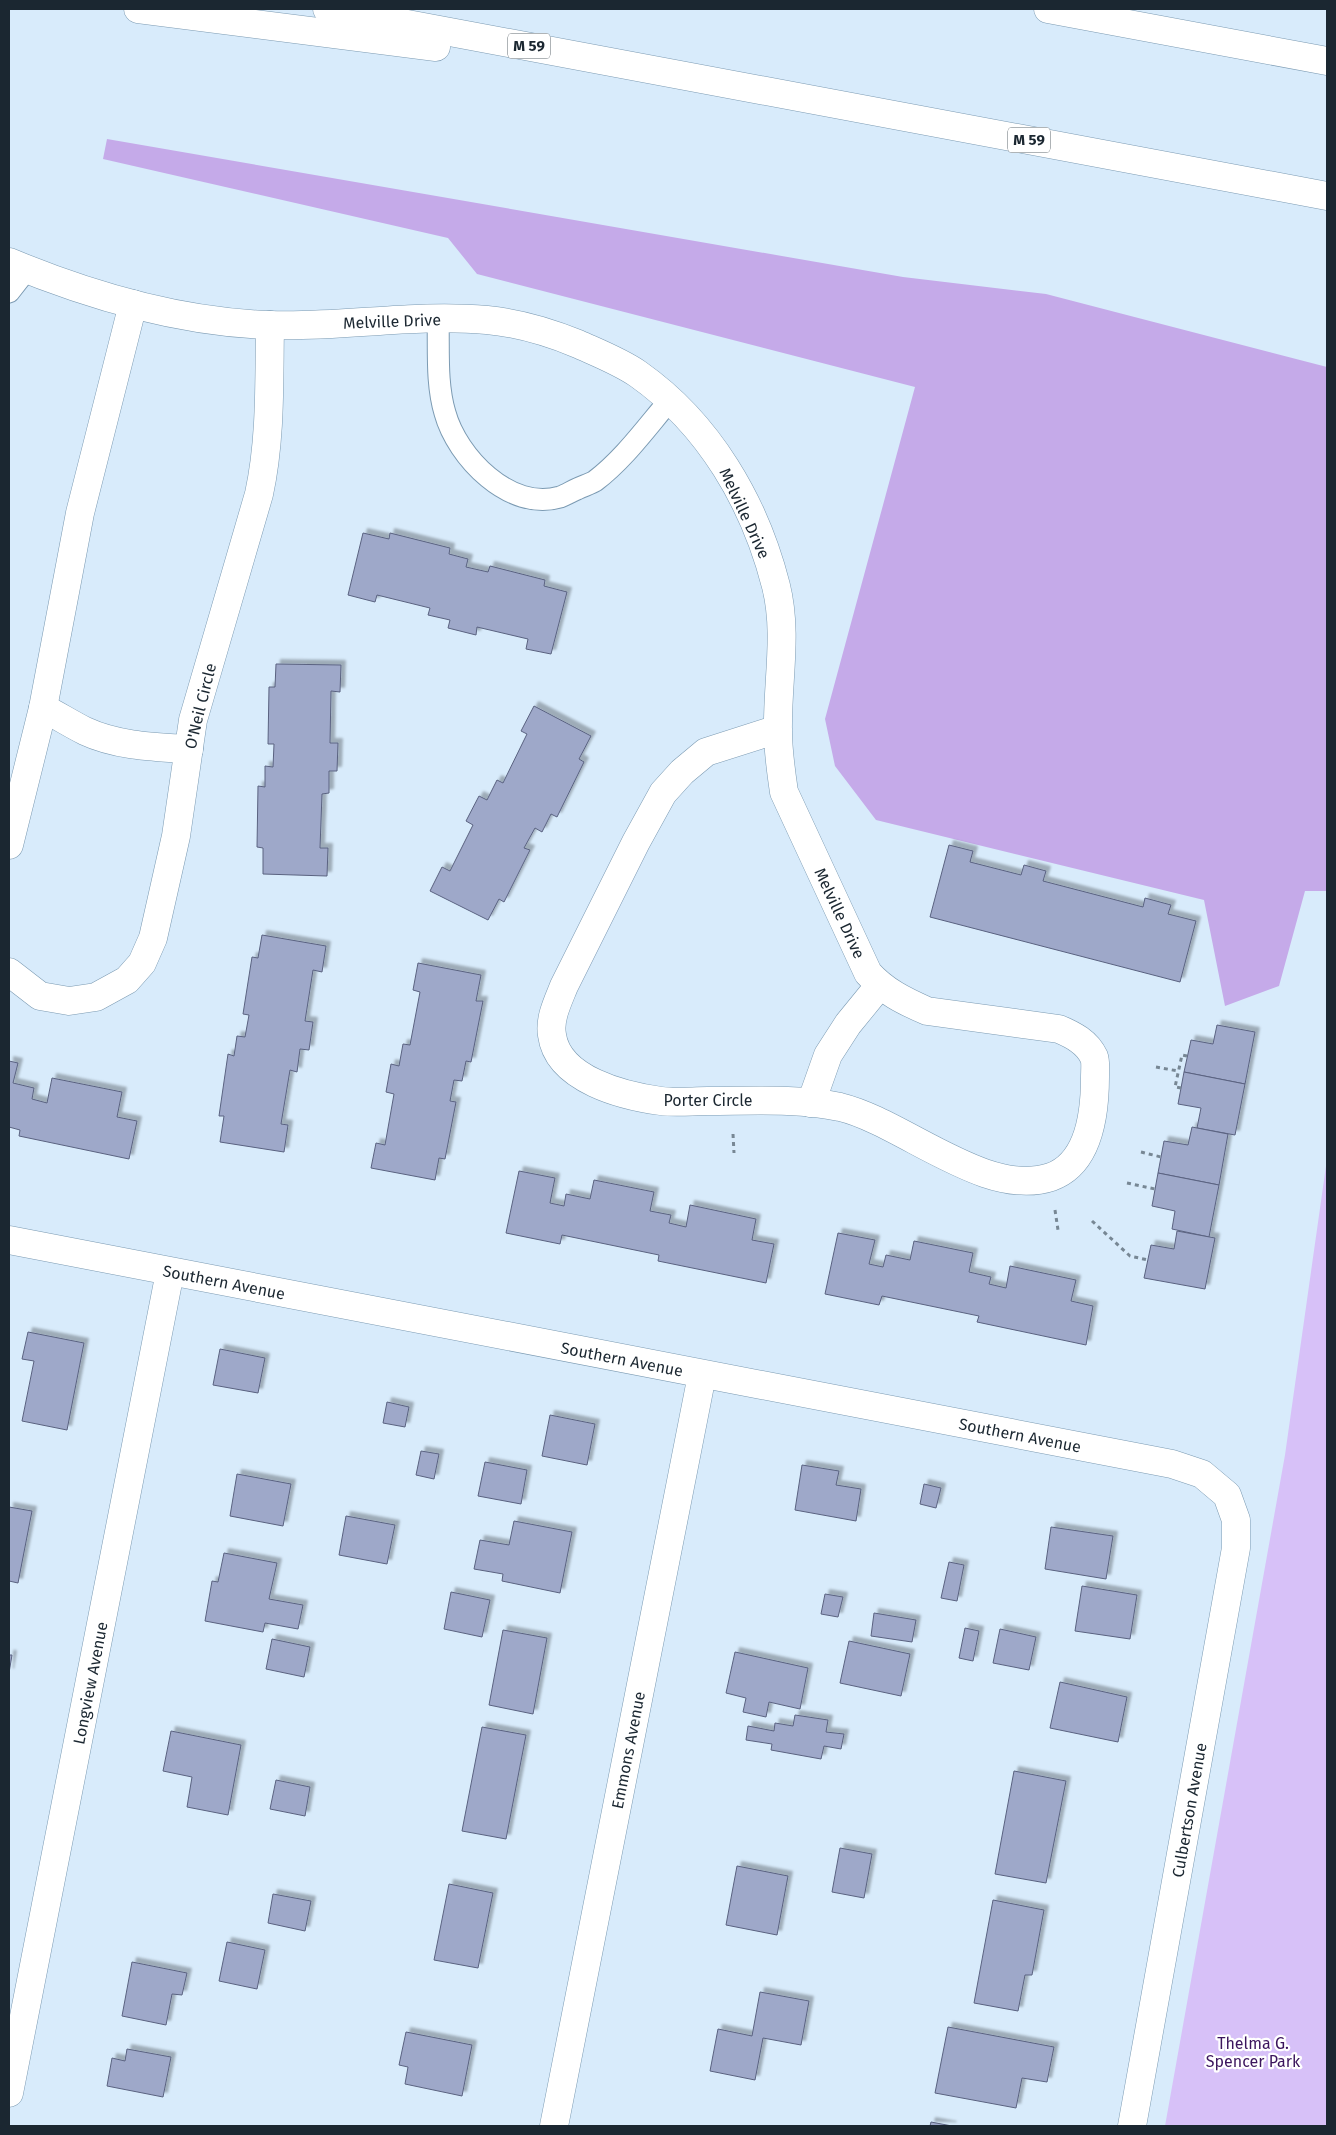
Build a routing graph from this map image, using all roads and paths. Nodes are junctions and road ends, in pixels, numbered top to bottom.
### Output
1 (138, 9) edge
2 (327, 9) edge
3 (1048, 9) edge
4 (1327, 61) edge
5 (732, 84) junction
6 (1327, 196) edge
7 (18, 266) edge
8 (9, 292) edge
9 (133, 304) junction
10 (438, 318) junction
11 (270, 326) junction
12 (670, 400) junction
13 (44, 708) junction
14 (778, 729) junction
15 (189, 749) junction
16 (9, 845) edge
17 (9, 972) edge
18 (879, 986) junction
19 (1187, 1056) dead end
20 (1094, 1058) joint
21 (1156, 1067) dead end
22 (1178, 1071) junction
23 (1181, 1088) dead end
24 (811, 1103) junction
25 (1141, 1152) dead end
26 (1161, 1157) dead end
27 (1127, 1183) dead end
28 (1155, 1189) dead end
29 (1092, 1221) dead end
30 (9, 1240) edge
31 (1148, 1260) dead end
32 (170, 1272) junction
33 (702, 1374) junction
34 (1227, 1495) joint
35 (9, 2093) edge
36 (554, 2126) edge
37 (1132, 2126) edge

1 - 5 main road
2 - 5 main road, M 59
3 - 4 main road
5 - 6 main road, M 59
7 - 8 lane
7 - 9 main road, Melville Drive
9 - 11 main road, Melville Drive
9 - 13 main road
10 - 11 main road, Melville Drive
10 - 12 main road, Melville Drive
10 - 12 lane
11 - 15 main road, O'Neil Circle
12 - 14 main road, Melville Drive
13 - 15 main road
13 - 16 main road
14 - 18 main road, Melville Drive
14 - 24 main road, Porter Circle
15 - 17 main road, O'Neil Circle
18 - 20 main road, Melville Drive
18 - 24 main road
19 - 22 path
20 - 24 main road, Porter Circle
21 - 22 path
22 - 23 path
25 - 26 path
27 - 28 path
29 - 31 path
30 - 32 main road, Southern Avenue
32 - 33 main road, Southern Avenue
32 - 35 main road, Longview Avenue
33 - 34 main road, Southern Avenue
33 - 36 main road, Emmons Avenue
34 - 37 main road, Culbertson Avenue

